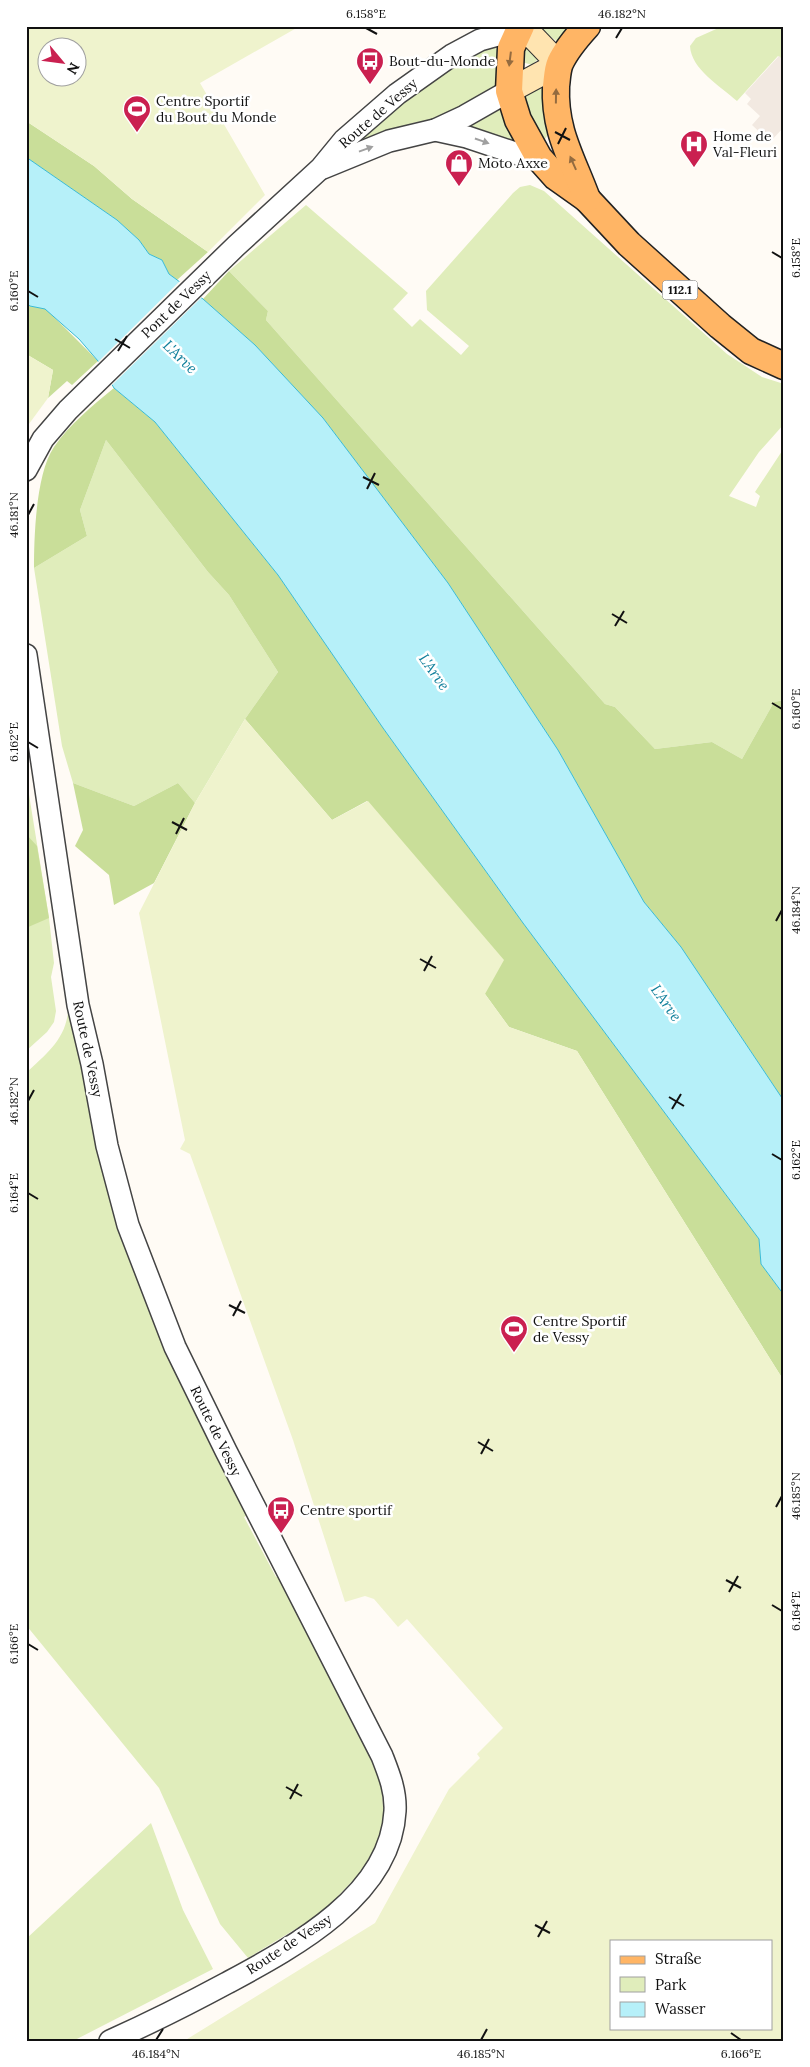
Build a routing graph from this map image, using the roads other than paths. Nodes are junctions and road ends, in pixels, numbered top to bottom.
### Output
1 (587, 26) edge
2 (520, 27) edge
3 (559, 64) junction
4 (509, 90) junction
5 (434, 130) junction
6 (540, 158) junction
7 (321, 168) junction
8 (587, 199) junction
9 (220, 262) joint
10 (784, 366) edge
11 (26, 470) edge
12 (26, 655) edge
13 (110, 2041) edge

1 - 3 main road, 112.1
2 - 3 main road
2 -> 4 main road, 112.1
2 - 7 street, Route de Vessy
3 - 4 main road
8 -> 3 main road, 112.1
4 - 5 street, Route de Vessy
4 - 6 main road, 112.1
5 -> 6 street, Route de Vessy
7 -> 5 street, Route de Vessy
6 - 8 main road, 112.1
7 - 9 street, Route de Vessy
8 - 10 main road, 112.1
9 - 11 street, Pont de Vessy
12 - 13 street, Route de Vessy

